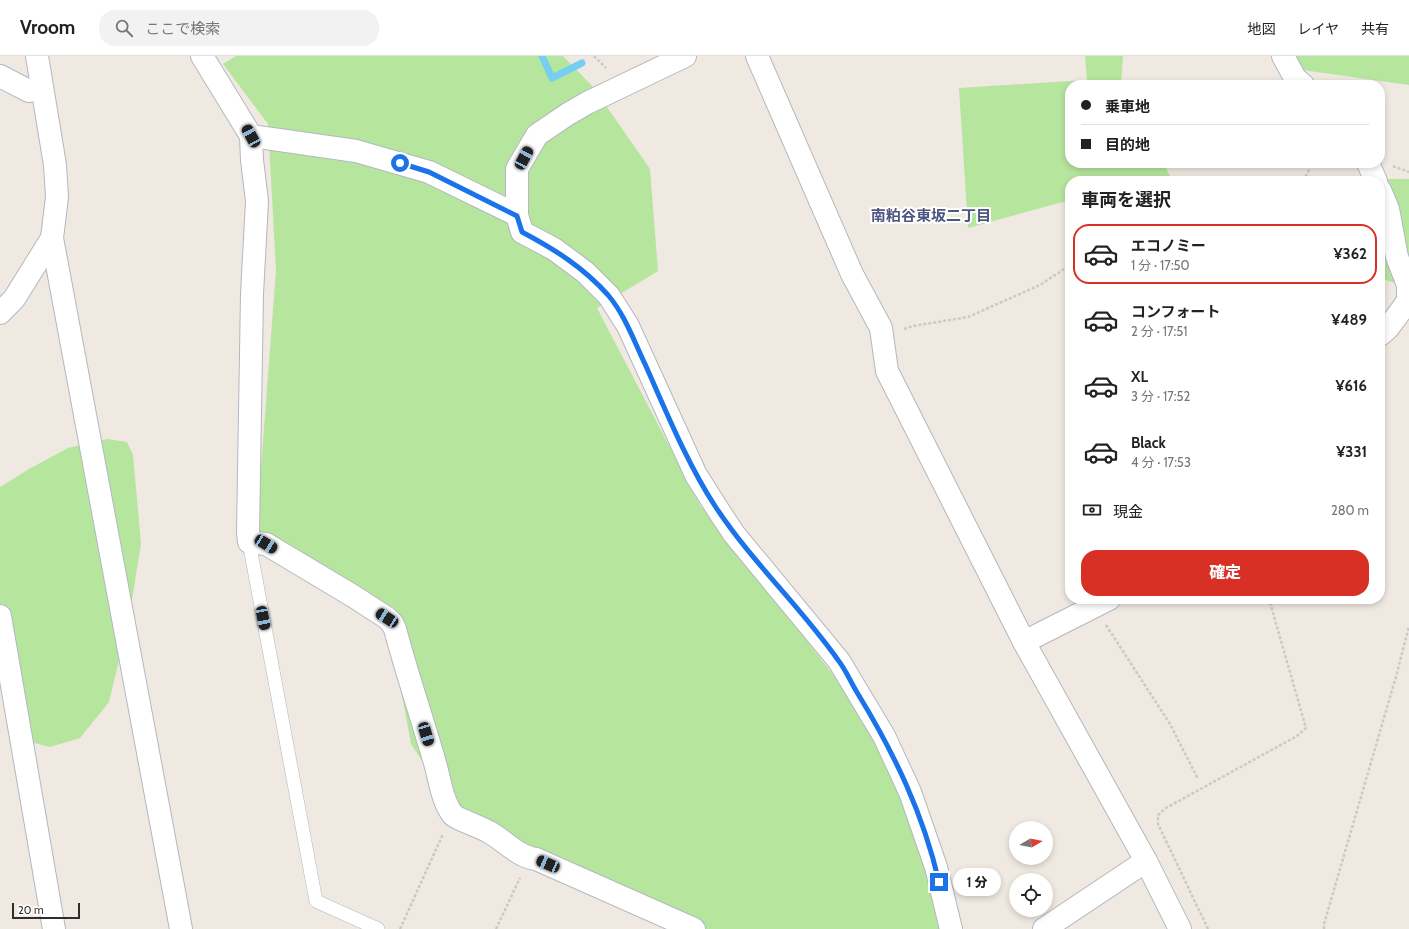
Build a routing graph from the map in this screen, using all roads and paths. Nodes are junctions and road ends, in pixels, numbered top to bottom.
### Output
1 (37, 56) edge
2 (202, 56) edge
3 (685, 56) edge
4 (756, 56) edge
5 (1283, 56) edge
6 (0, 76) edge
7 (1297, 80) edge
8 (29, 91) dead end
9 (251, 136) junction
10 (1385, 202) edge
11 (517, 216) junction
12 (52, 238) junction
13 (1065, 268) edge
14 (0, 313) edge
15 (1385, 331) edge
16 (882, 335) junction
17 (249, 542) junction
18 (1100, 604) edge
19 (1103, 604) edge
20 (1271, 604) edge
21 (0, 616) edge
22 (1409, 626) edge
23 (1024, 642) junction
24 (1198, 778) dead end
25 (454, 817) junction
26 (530, 858) junction
27 (1146, 861) junction
28 (54, 929) edge
29 (181, 929) edge
30 (378, 929) edge
31 (400, 929) edge
32 (496, 929) edge
33 (694, 929) edge
34 (951, 929) edge
35 (1044, 929) edge
36 (1180, 929) edge
37 (1208, 929) edge
38 (1324, 929) edge

1 - 12 street
2 - 9 street
3 - 11 street
4 - 16 street
5 - 7 street
6 - 8 street
9 - 11 street
9 - 17 street
10 - 15 street
11 - 34 street
12 - 14 street
12 - 29 street
13 - 16 path
16 - 23 street
17 - 25 street
17 - 30 lane
18 - 23 street
19 - 24 path
20 - 37 path
21 - 28 street
22 - 38 path
23 - 27 street
25 - 26 street
25 - 31 path
26 - 32 path
26 - 33 street
27 - 35 street
27 - 36 street

